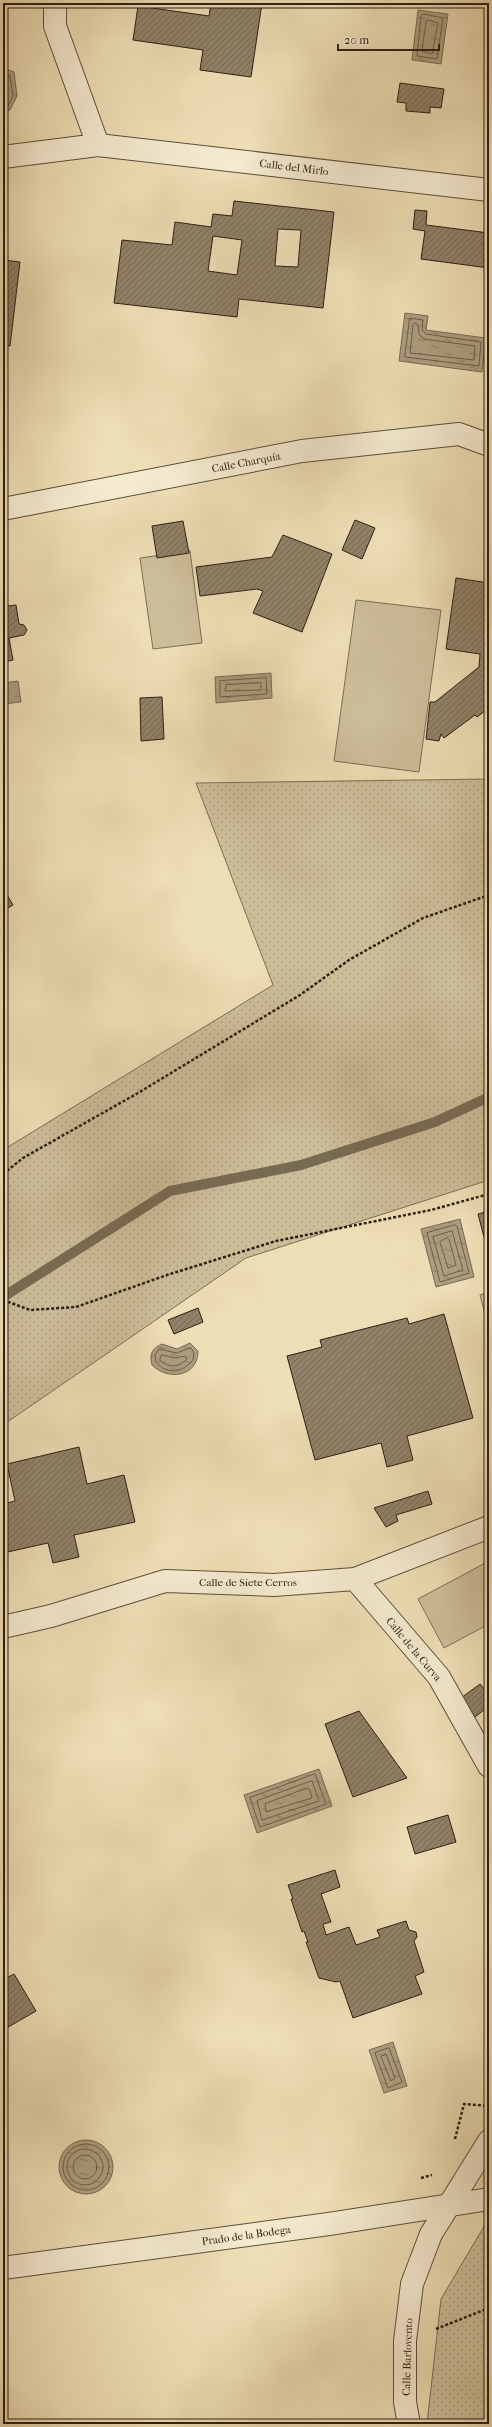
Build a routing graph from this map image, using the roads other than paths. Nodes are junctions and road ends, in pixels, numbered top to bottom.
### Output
1 (55, 3) edge
2 (98, 145) junction
3 (3, 157) edge
4 (489, 190) edge
5 (489, 445) edge
6 (3, 509) edge
7 (489, 1527) edge
8 (355, 1579) junction
9 (3, 1627) edge
10 (489, 1766) edge
11 (489, 2141) edge
12 (489, 2199) edge
13 (451, 2204) junction
14 (3, 2268) edge
15 (408, 2424) edge

1 - 2 street
2 - 3 street, Calle del Mirlo
2 - 4 street, Calle del Mirlo
5 - 6 street, Calle Charquía
7 - 8 street, Calle de Siete Cerros
8 - 9 street, Calle de Siete Cerros
8 - 10 street, Calle de la Curva
11 - 13 street
12 - 13 street, Prado de la Bodega
13 - 14 street, Prado de la Bodega
13 - 15 street, Calle Barlovento

